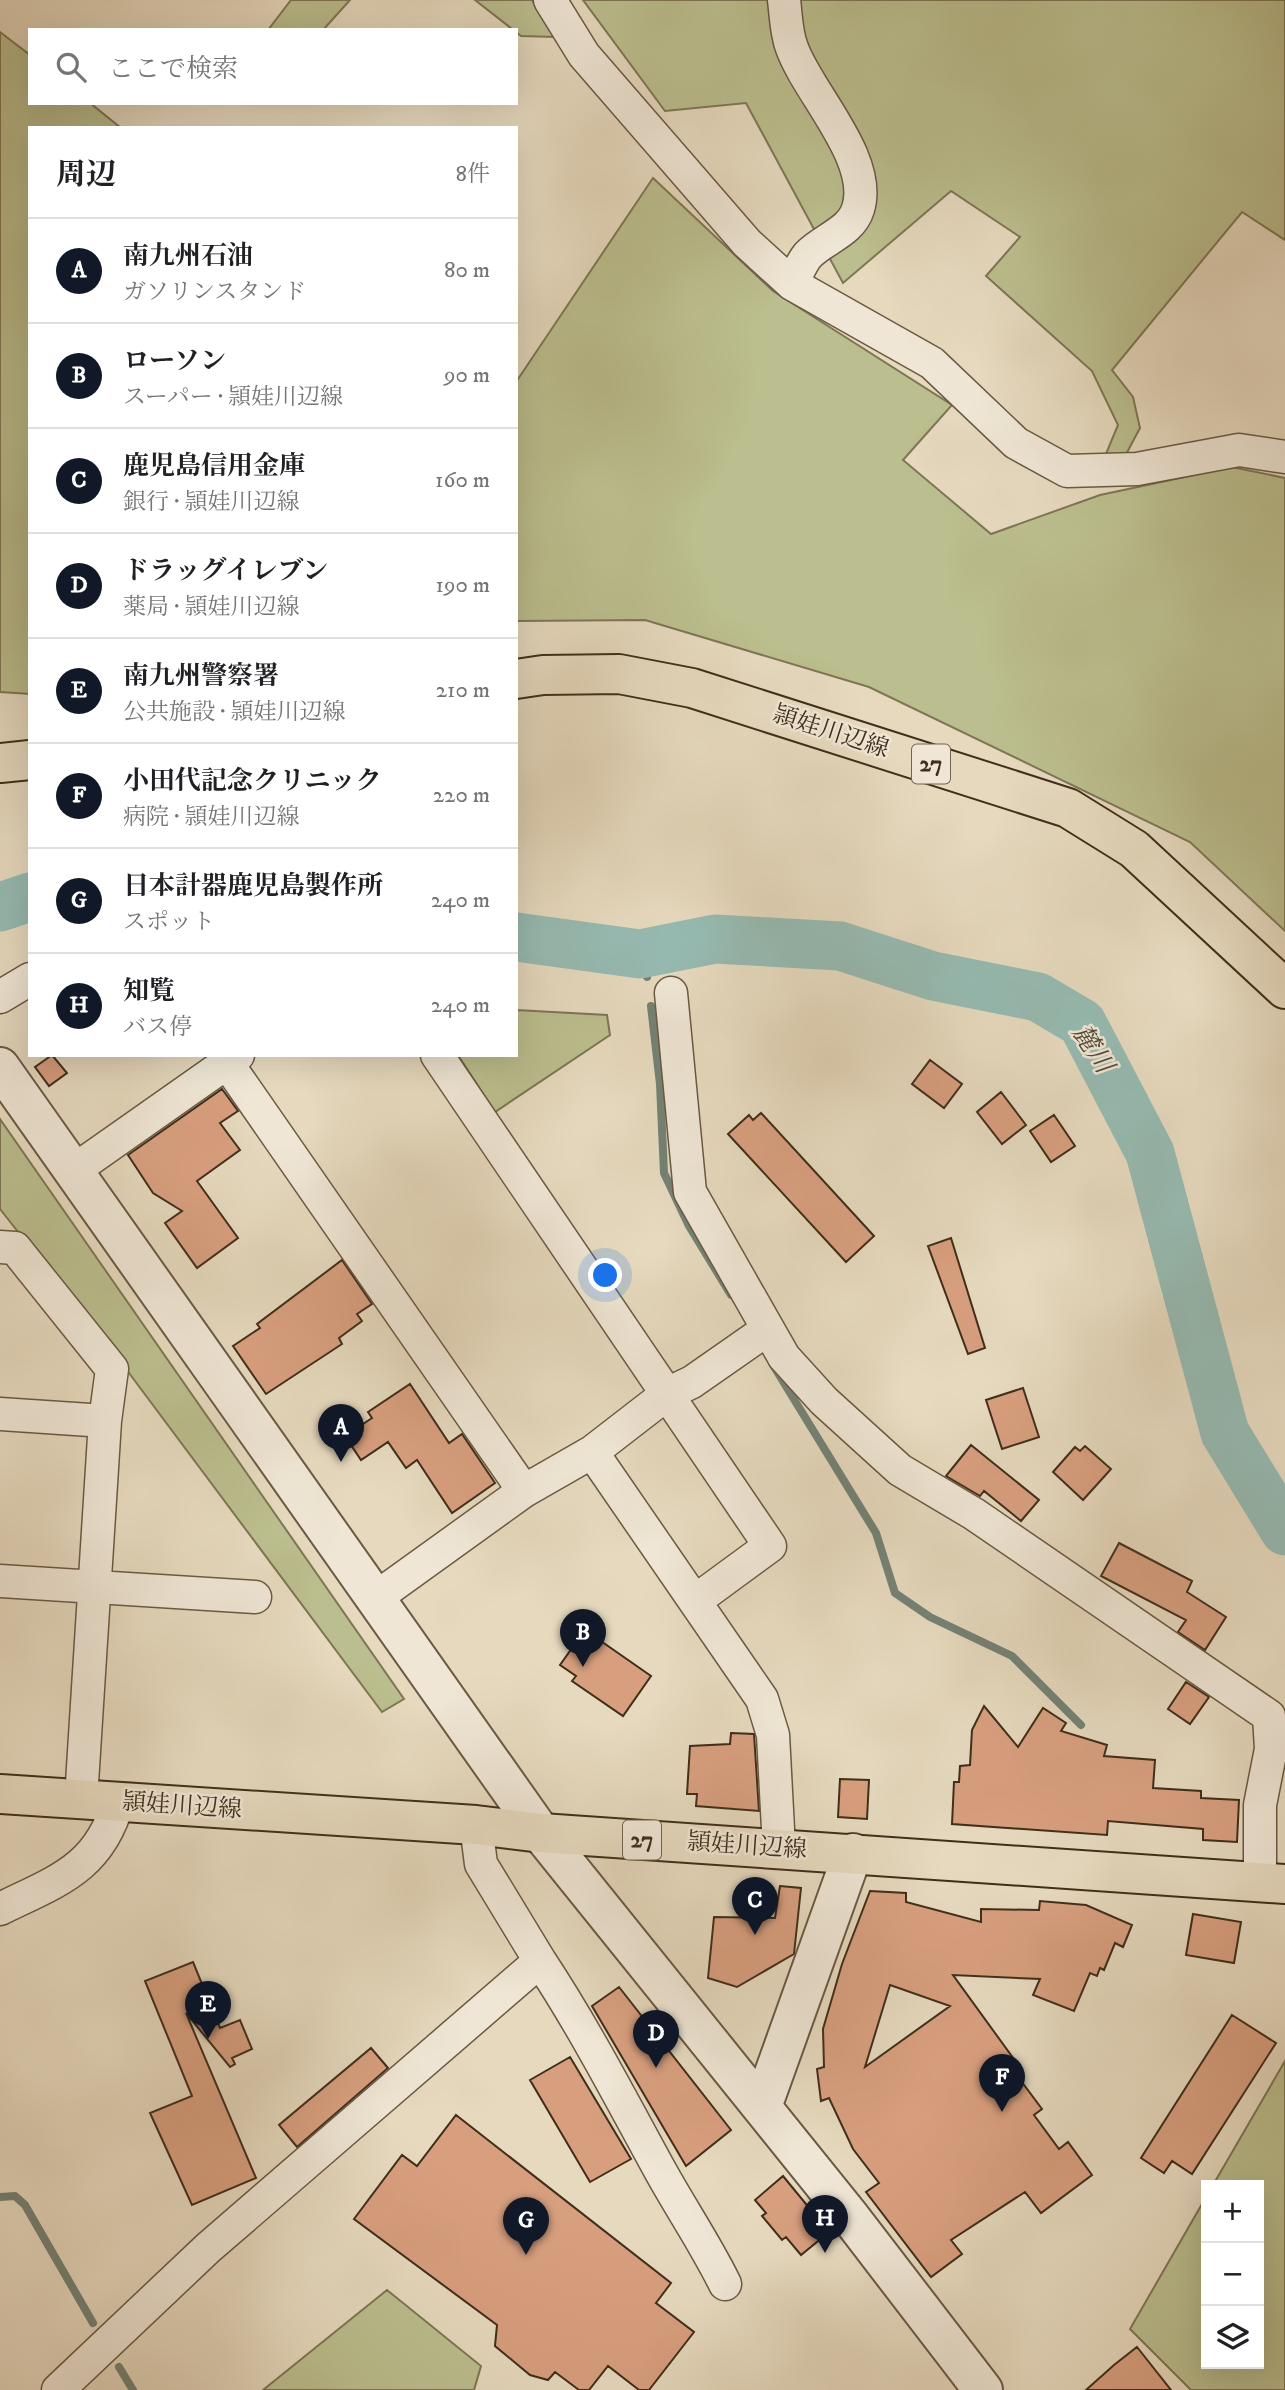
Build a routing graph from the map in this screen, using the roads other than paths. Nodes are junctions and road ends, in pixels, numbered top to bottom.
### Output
1 (550, 0) edge
2 (784, 0) edge
3 (792, 284) junction
4 (1285, 457) edge
5 (518, 679) edge
6 (28, 760) edge
7 (0, 763) edge
8 (28, 980) edge
9 (1285, 989) edge
10 (671, 993) dead end
11 (0, 997) edge
12 (438, 1057) edge
13 (232, 1059) edge
14 (0, 1067) edge
15 (73, 1171) junction
16 (0, 1247) edge
17 (768, 1329) junction
18 (667, 1394) junction
19 (0, 1414) edge
20 (105, 1421) junction
21 (592, 1452) junction
22 (524, 1491) junction
23 (0, 1581) edge
24 (95, 1588) junction
25 (255, 1597) dead end
26 (374, 1599) junction
27 (695, 1601) junction
28 (0, 1794) edge
29 (99, 1800) junction
30 (476, 1825) junction
31 (541, 1833) junction
32 (779, 1848) junction
33 (853, 1853) junction
34 (1273, 1883) edge
35 (0, 1909) edge
36 (540, 1961) junction
37 (762, 2107) junction
38 (725, 2284) dead end
39 (58, 2390) edge
40 (983, 2390) edge

1 - 3 street
2 - 3 street
3 - 4 street
5 - 9 main road, 頴娃川辺線 / 27
6 - 7 main road
8 - 11 street
10 - 17 street
12 - 18 street
13 - 15 street
13 - 22 street
14 - 15 street
15 - 26 street
16 - 20 street
17 - 18 street
17 - 34 street
18 - 21 street
18 - 27 street
19 - 20 street
20 - 24 street
21 - 22 street
21 - 27 street
22 - 26 street
23 - 24 street
24 - 25 street
24 - 29 street
26 - 31 street
27 - 32 street
28 - 29 main road, 頴娃川辺線 / 27
29 - 30 main road, 頴娃川辺線 / 27
29 - 35 street
30 - 31 main road, 頴娃川辺線 / 27
30 - 36 street
31 - 32 main road, 頴娃川辺線 / 27
31 - 37 street
32 - 33 main road, 頴娃川辺線 / 27
33 - 34 main road, 頴娃川辺線 / 27
33 - 37 street
36 - 38 street
36 - 39 street
37 - 40 street

